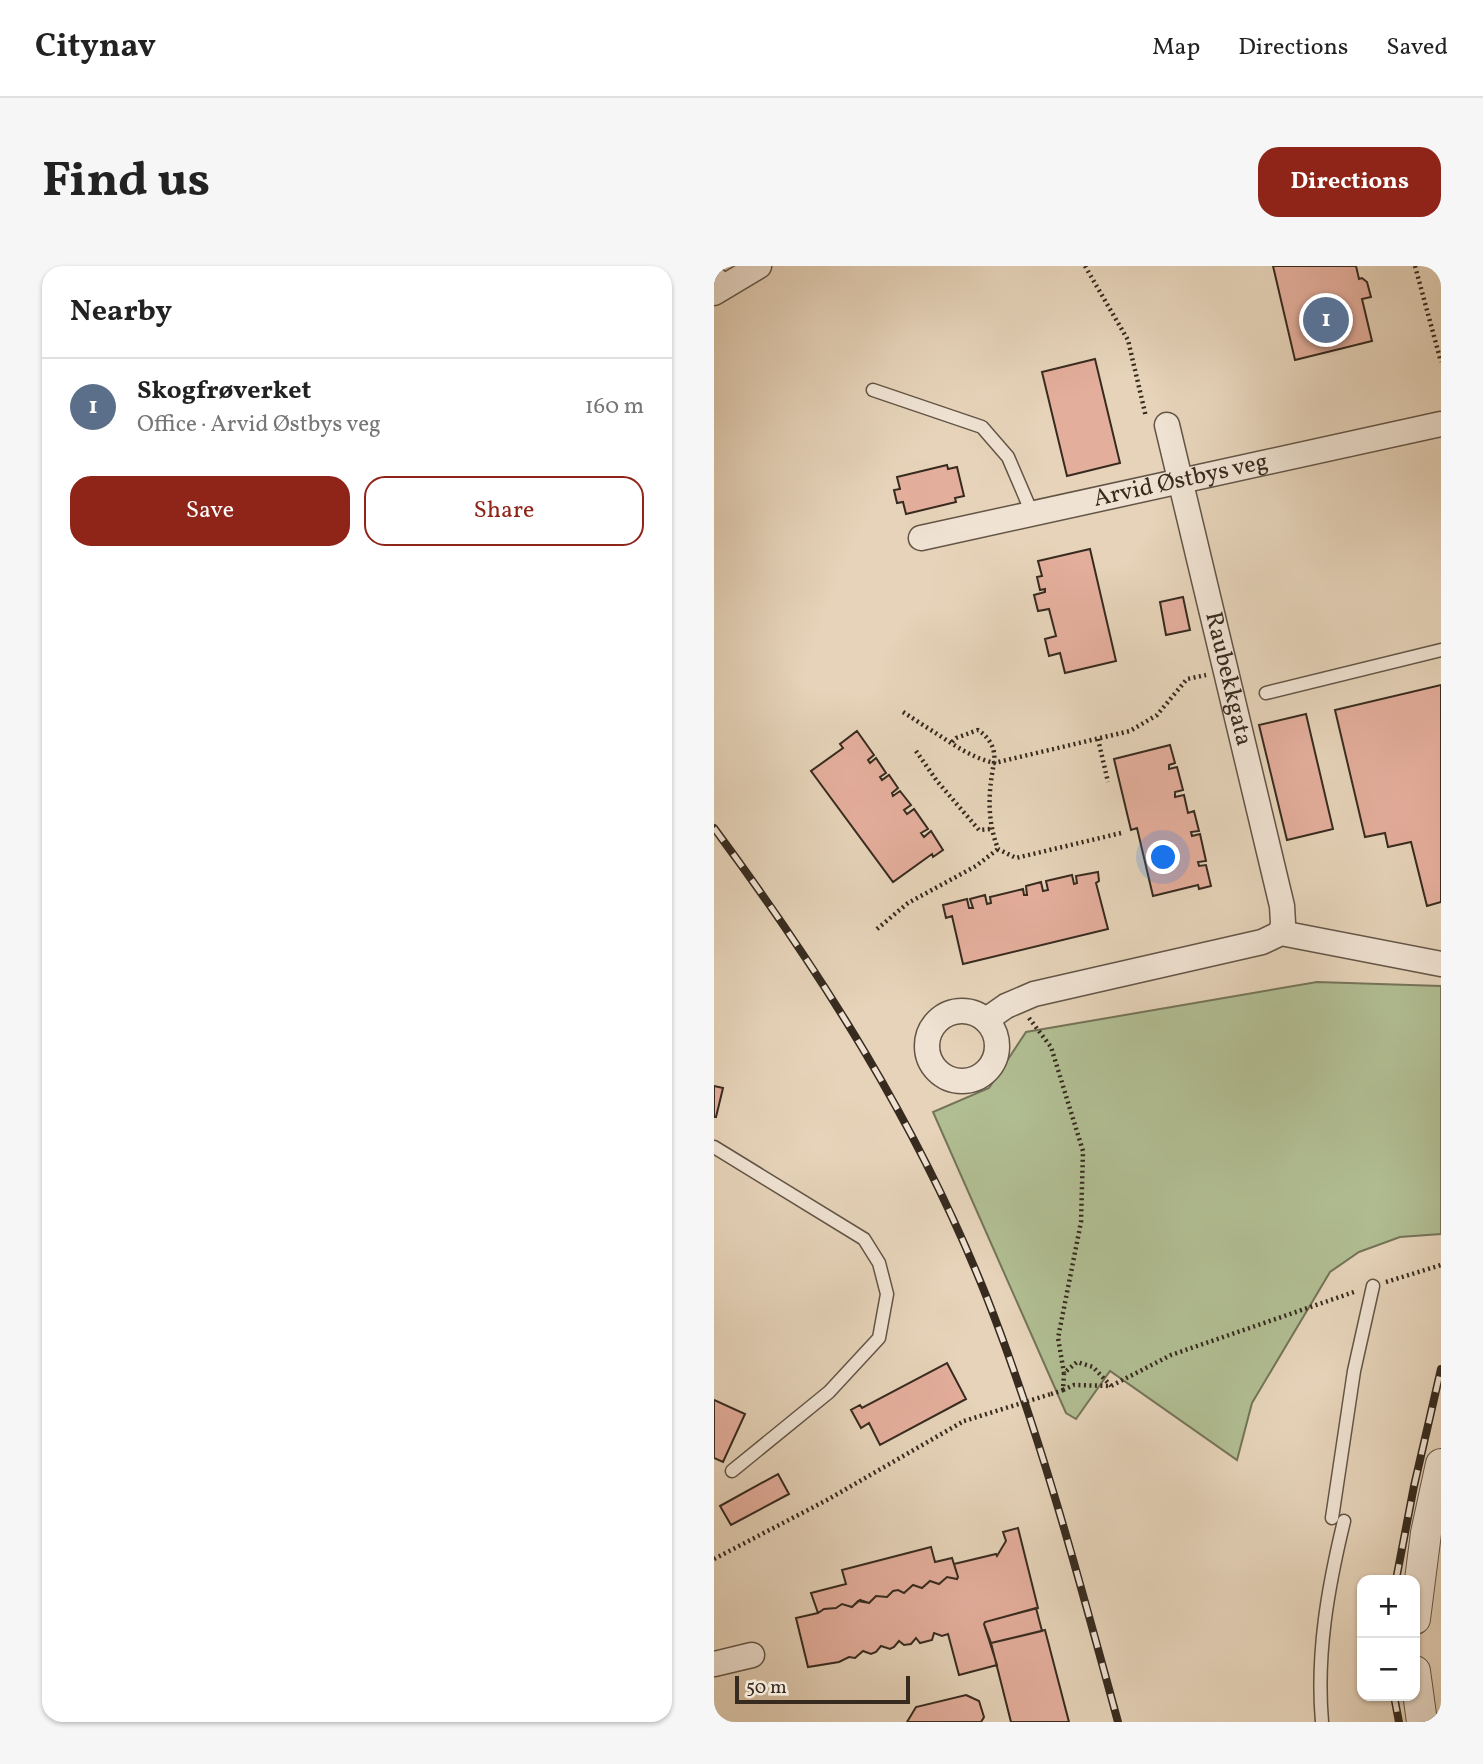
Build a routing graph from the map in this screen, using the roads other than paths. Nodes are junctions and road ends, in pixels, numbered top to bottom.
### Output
1 (759, 266) edge
2 (719, 282) edge
3 (873, 390) dead end
4 (1441, 424) edge
5 (1167, 425) dead end
6 (1182, 479) junction
7 (1032, 513) junction
8 (921, 538) dead end
9 (1441, 650) edge
10 (1266, 694) dead end
11 (1281, 933) junction
12 (1441, 964) edge
13 (986, 1020) dead end
14 (714, 1147) edge
15 (1373, 1286) road end
16 (1441, 1464) edge
17 (732, 1471) dead end
18 (1420, 1580) edge
19 (752, 1655) dead end
20 (714, 1664) edge
21 (1419, 1701) edge
22 (1322, 1722) edge
23 (1422, 1722) edge

1 - 2 street
3 - 7 lane
4 - 6 street, Arvid Østbys veg
5 - 6 street, Raubekkgata
6 - 7 street, Arvid Østbys veg
6 - 11 street, Raubekkgata
7 - 8 street, Arvid Østbys veg
9 - 10 lane
11 - 12 street
11 - 13 street
14 - 17 lane
15 - 22 lane
16 - 18 street
19 - 20 street
21 - 23 street

